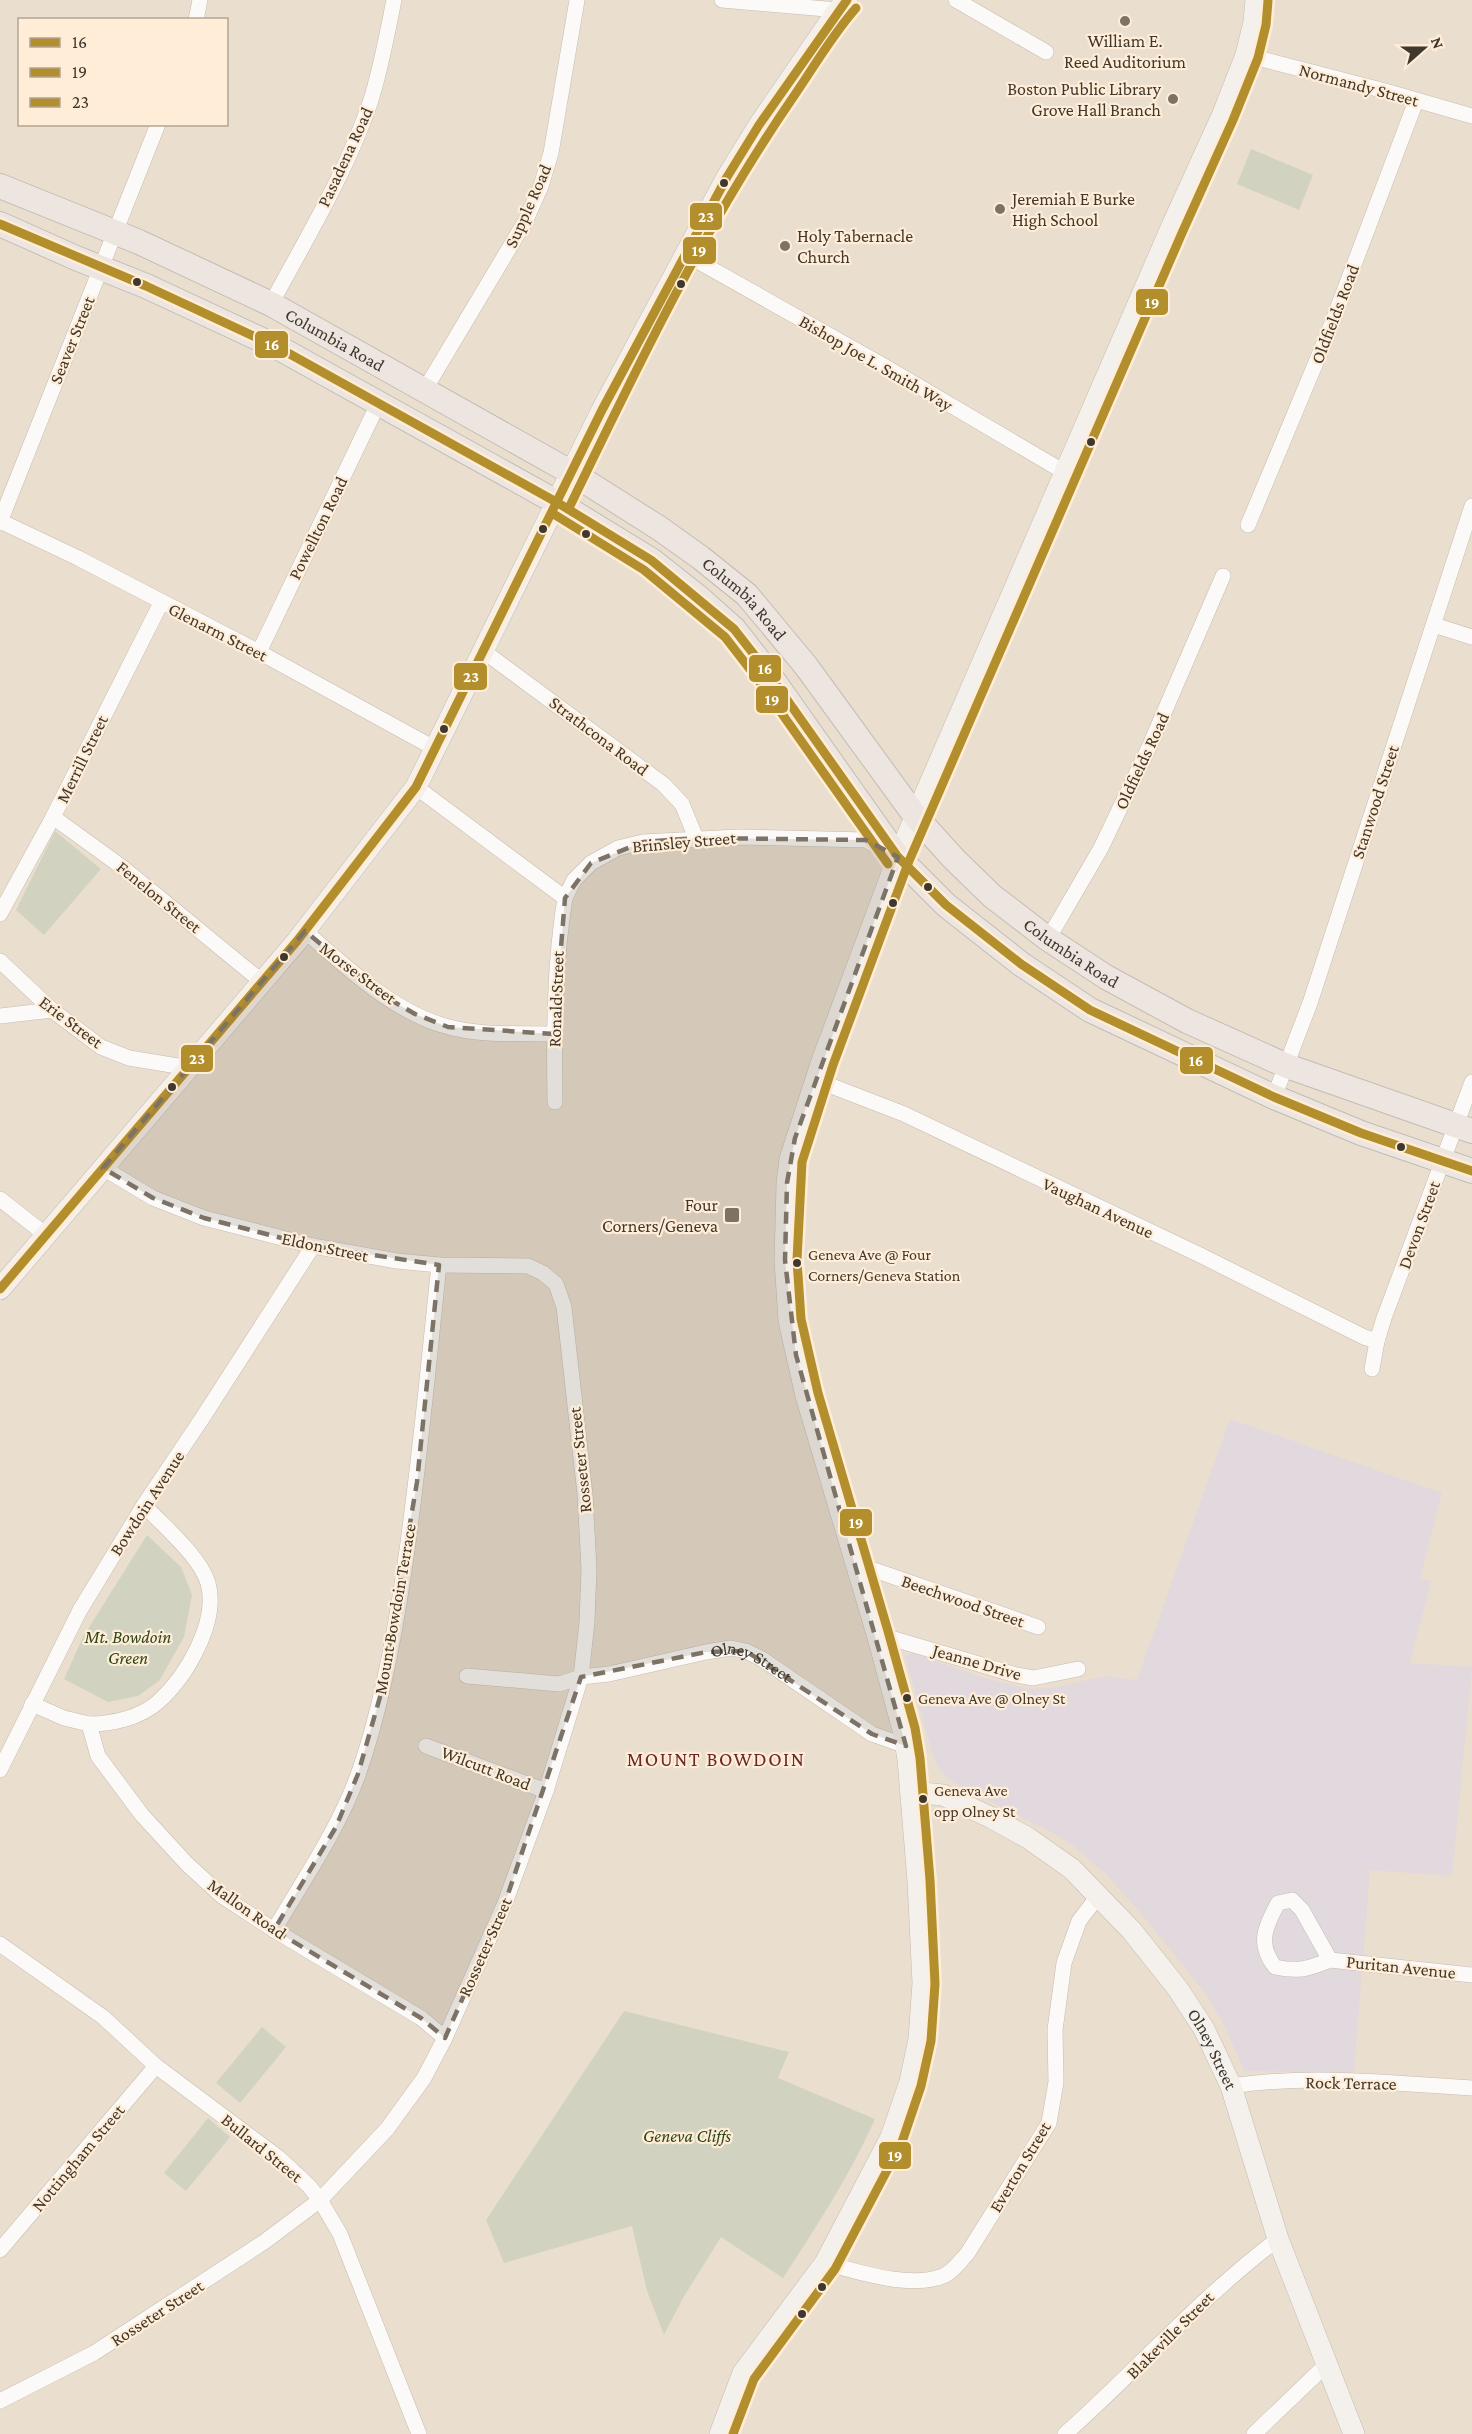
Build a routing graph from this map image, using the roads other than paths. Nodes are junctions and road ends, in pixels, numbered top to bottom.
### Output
1 (200, 0) edge
2 (394, 0) edge
3 (577, 0) edge
4 (722, 0) edge
5 (956, 0) edge
6 (1256, 0) edge
7 (763, 1) edge
8 (842, 5) edge
9 (196, 18) edge
10 (1046, 52) dead end
11 (1246, 56) junction
12 (1416, 100) junction
13 (1472, 116) edge
14 (157, 126) edge
15 (0, 186) edge
16 (0, 224) edge
17 (114, 231) junction
18 (685, 254) junction
19 (101, 268) junction
20 (271, 304) junction
21 (424, 391) junction
22 (378, 404) junction
23 (572, 473) junction
24 (1066, 473) junction
25 (558, 503) junction
26 (1472, 506) edge
27 (0, 521) edge
28 (1248, 525) dead end
29 (1223, 576) dead end
30 (161, 603) junction
31 (1434, 625) junction
32 (1472, 637) edge
33 (482, 650) junction
34 (259, 652) junction
35 (434, 747) junction
36 (416, 787) junction
37 (53, 817) junction
38 (916, 817) junction
39 (696, 838) junction
40 (898, 857) junction
41 (565, 898) junction
42 (0, 914) edge
43 (305, 931) junction
44 (1048, 939) junction
45 (0, 961) edge
46 (261, 981) junction
47 (52, 1010) junction
48 (0, 1016) edge
49 (554, 1034) junction
50 (1287, 1066) junction
51 (190, 1068) junction
52 (816, 1080) junction
53 (1472, 1082) edge
54 (1274, 1097) junction
55 (555, 1102) dead end
56 (1464, 1128) edge
57 (1442, 1160) junction
58 (103, 1168) junction
59 (1472, 1171) edge
60 (0, 1199) edge
61 (46, 1235) junction
62 (313, 1246) junction
63 (439, 1265) junction
64 (555, 1283) joint
65 (0, 1289) edge
66 (1377, 1341) junction
67 (1372, 1369) dead end
68 (144, 1505) junction
69 (854, 1563) junction
70 (1038, 1627) dead end
71 (877, 1634) junction
72 (1078, 1669) dead end
73 (467, 1676) dead end
74 (581, 1677) junction
75 (32, 1704) junction
76 (89, 1724) junction
77 (426, 1746) dead end
78 (906, 1746) junction
79 (0, 1770) edge
80 (546, 1791) junction
81 (910, 1792) junction
82 (1100, 1895) junction
83 (274, 1930) junction
84 (0, 1944) edge
85 (1330, 1960) junction
86 (1472, 1975) edge
87 (445, 2038) junction
88 (156, 2066) junction
89 (1231, 2086) junction
90 (1472, 2088) edge
91 (320, 2200) junction
92 (1278, 2239) junction
93 (0, 2250) edge
94 (825, 2263) junction
95 (1327, 2364) junction
96 (0, 2401) edge
97 (419, 2434) edge
98 (720, 2434) edge
99 (1065, 2434) edge
100 (1254, 2434) edge
101 (1354, 2434) edge

1 - 9 street
2 - 20 street, Pasadena Road
3 - 21 street, Supple Road
4 - 7 street
5 - 10 street
6 - 11 main road
7 - 8 street
8 - 18 main road
11 - 12 street, Normandy Street
11 - 24 main road
12 - 13 street, Normandy Street
12 - 28 street, Oldfields Road
14 - 17 street, Seaver Street
15 - 17 main road, Columbia Road
16 - 19 main road, Columbia Road
17 - 19 street, Seaver Street
17 - 20 main road, Columbia Road
18 - 23 main road
18 - 24 street, Bishop Joe L. Smith Way
19 - 22 main road, Columbia Road
19 - 27 street, Seaver Street
20 - 21 main road, Columbia Road
21 - 23 main road, Columbia Road
22 - 25 main road, Columbia Road
22 - 34 street, Powellton Road
23 - 25 main road
23 - 38 main road, Columbia Road
24 - 38 main road
25 - 33 main road
25 - 40 main road, Columbia Road
26 - 31 street, Stanwood Street
27 - 30 street, Glenarm Street
29 - 44 street, Oldfields Road
30 - 34 street, Glenarm Street
30 - 37 street, Merrill Street
31 - 32 street
31 - 50 street, Stanwood Street
33 - 35 main road
33 - 39 street, Strathcona Road
34 - 35 street, Glenarm Street
35 - 36 main road
36 - 41 street
36 - 43 main road
37 - 42 street, Merrill Street
37 - 46 street, Fenelon Street
38 - 40 main road
38 - 44 main road, Columbia Road
39 - 40 street, Brinsley Street
39 - 41 street, Brinsley Street
40 - 52 main road
40 - 54 main road, Columbia Road
41 - 49 street, Ronald Street
43 - 46 main road
43 - 49 street, Morse Street
44 - 50 main road, Columbia Road
45 - 47 street, Erie Street
46 - 51 main road
47 - 48 street
47 - 51 street, Erie Street
49 - 55 street, Ronald Street
50 - 54 street, Stanwood Street
50 - 56 main road, Columbia Road
51 - 58 main road
52 - 66 street, Vaughan Avenue
52 - 69 main road
53 - 56 street, Devon Street
54 - 57 main road, Columbia Road
56 - 57 street, Devon Street
57 - 59 main road, Columbia Road
57 - 66 street, Devon Street
58 - 61 main road
58 - 62 street, Eldon Street
60 - 61 street
61 - 65 main road
62 - 63 street, Eldon Street
62 - 68 street, Bowdoin Avenue
63 - 64 street, Eldon Street
63 - 83 street, Mount Bowdoin Terrace
64 - 74 street, Rosseter Street
66 - 67 street, Devon Street
68 - 75 street, Bowdoin Avenue
68 - 76 street
69 - 70 street, Beechwood Street
69 - 71 main road
71 - 72 street, Jeanne Drive
71 - 78 main road
73 - 74 street, Olney Street
74 - 78 street, Olney Street
74 - 80 street, Rosseter Street
75 - 76 street
75 - 79 street, Bowdoin Avenue
76 - 83 street, Mallon Road
77 - 80 street, Wilcutt Road
78 - 81 main road
80 - 87 street, Rosseter Street
81 - 82 main road, Olney Street
81 - 94 main road
82 - 89 main road, Olney Street
82 - 94 street, Everton Street
83 - 87 street, Mallon Road
84 - 88 street, Bullard Street
85 - 85 street, Puritan Avenue
85 - 86 street, Puritan Avenue
87 - 91 street, Rosseter Street
88 - 91 street, Bullard Street
88 - 93 street, Nottingham Street
89 - 90 street, Rock Terrace
89 - 92 main road, Olney Street
91 - 96 street, Rosseter Street
91 - 97 street, Bullard Street
92 - 95 main road, Olney Street
92 - 99 street, Blakeville Street
94 - 98 main road
95 - 100 street
95 - 101 main road, Olney Street

